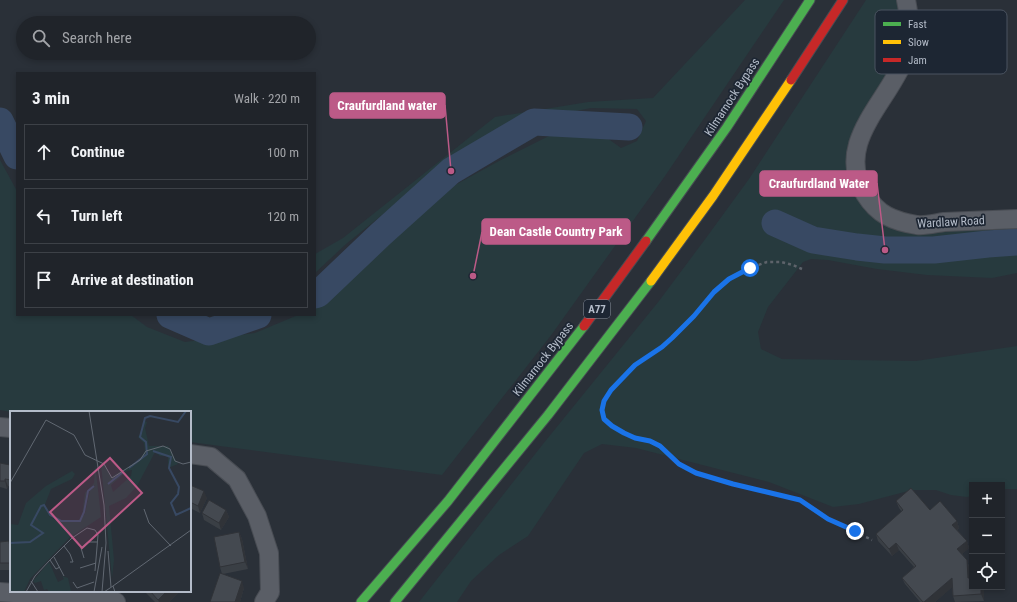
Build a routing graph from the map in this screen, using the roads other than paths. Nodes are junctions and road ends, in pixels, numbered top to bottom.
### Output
1 (810, 0) edge
2 (842, 0) edge
3 (906, 0) edge
4 (907, 10) edge
5 (897, 74) edge
6 (1017, 220) edge
7 (0, 427) edge
8 (10, 428) edge
9 (191, 454) edge
10 (0, 592) edge
11 (116, 602) edge
12 (264, 602) edge
13 (361, 602) edge
14 (395, 602) edge

1 - 13 highway, Kilmarnock Bypass / A77
2 - 14 highway, A77
3 - 4 street, Wardlaw Road
5 - 6 street, Wardlaw Road
7 - 8 street
9 - 12 street
10 - 11 street

